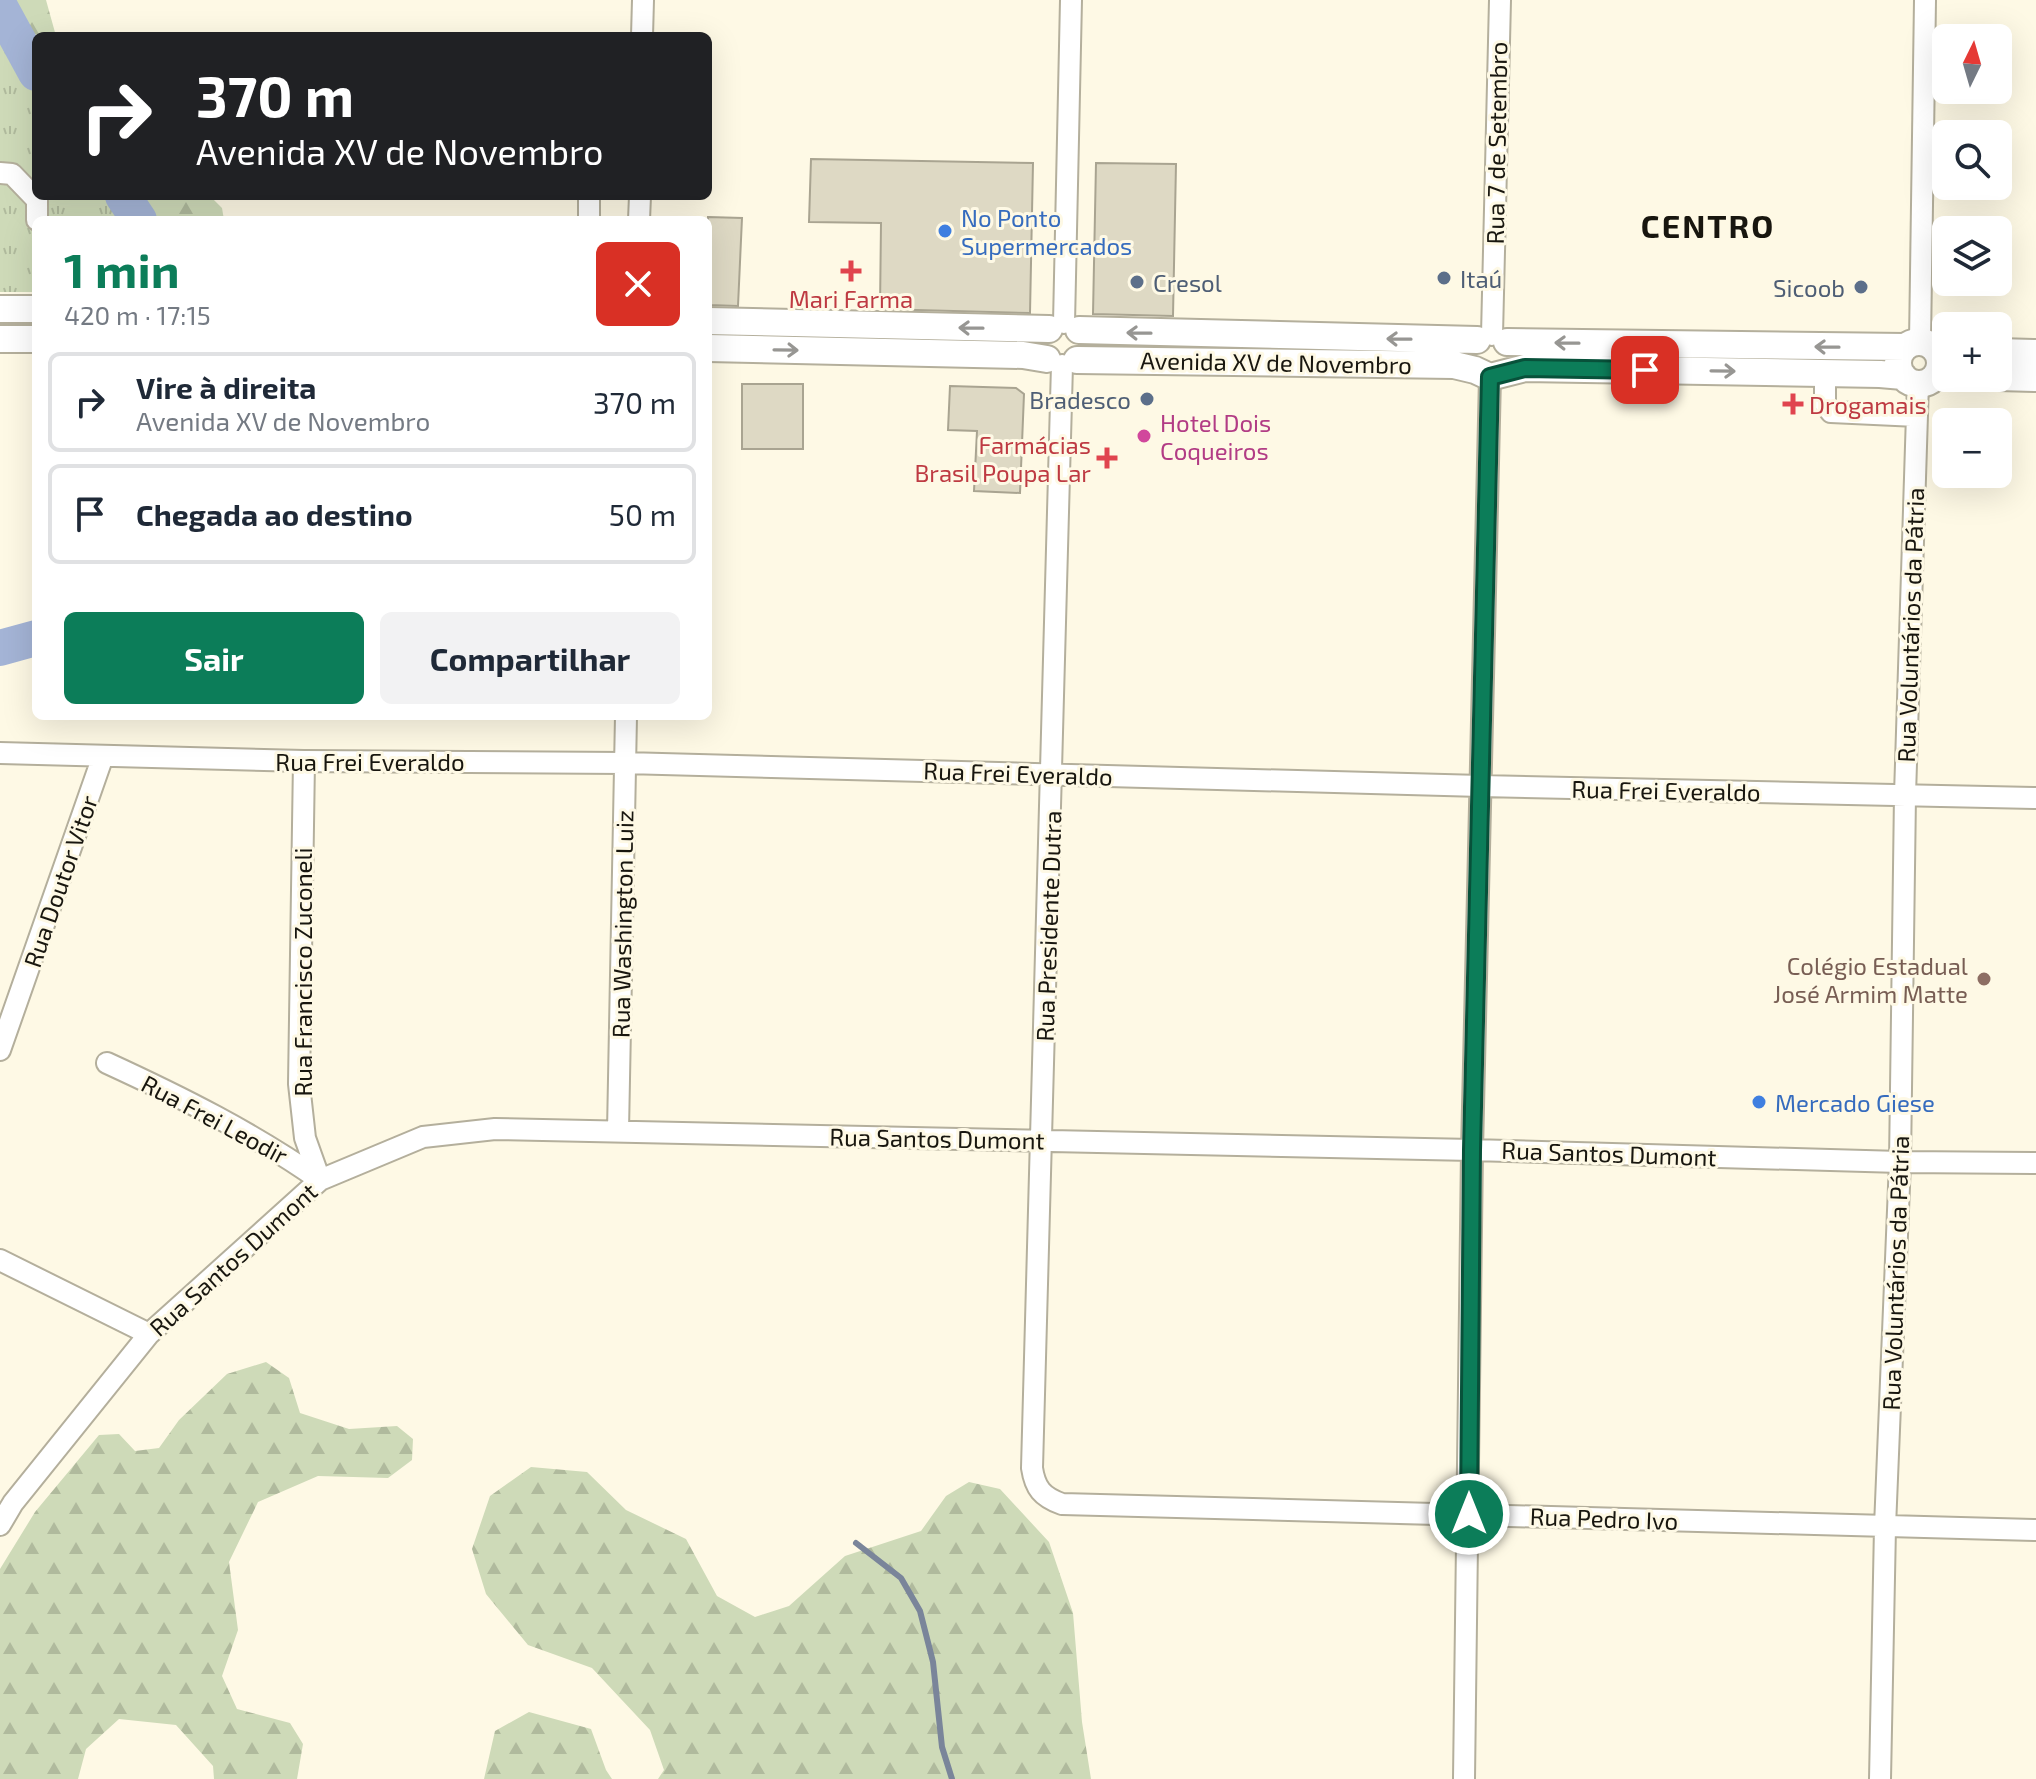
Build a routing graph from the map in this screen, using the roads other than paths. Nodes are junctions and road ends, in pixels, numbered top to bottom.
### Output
1 (643, 0) edge
2 (1071, 0) edge
3 (1500, 0) edge
4 (1925, 0) edge
5 (642, 32) edge
6 (0, 173) edge
7 (32, 195) edge
8 (0, 309) edge
9 (32, 309) edge
10 (712, 321) edge
11 (1064, 328) junction
12 (0, 339) edge
13 (32, 339) edge
14 (1492, 339) junction
15 (1926, 347) edge
16 (712, 348) edge
17 (2012, 352) edge
18 (2036, 353) edge
19 (1062, 361) junction
20 (1490, 373) junction
21 (1825, 373) junction
22 (2012, 377) edge
23 (2036, 378) edge
24 (1925, 379) edge
25 (1917, 416) junction
26 (626, 720) edge
27 (0, 753) edge
28 (103, 756) junction
29 (304, 761) junction
30 (625, 763) junction
31 (1052, 774) junction
32 (1481, 786) junction
33 (1905, 795) junction
34 (2036, 798) edge
35 (0, 1050) edge
36 (107, 1063) dead end
37 (618, 1131) junction
38 (1042, 1140) junction
39 (1472, 1150) junction
40 (1900, 1162) junction
41 (2036, 1163) edge
42 (320, 1180) junction
43 (0, 1260) edge
44 (149, 1334) junction
45 (1035, 1486) joint
46 (1469, 1514) junction
47 (0, 1525) edge
48 (1885, 1527) junction
49 (2036, 1530) edge
50 (1464, 1779) edge
51 (1880, 1779) edge

1 - 5 street
2 - 11 street
3 - 14 street, Rua 7 de Setembro
4 - 15 street
6 - 7 street
8 - 9 main road
11 -> 10 main road, Avenida XV de Novembro
14 -> 11 main road, Avenida XV de Novembro
11 - 19 main road
11 - 19 main road
12 - 13 main road
15 -> 14 main road, Avenida XV de Novembro
14 - 20 main road
14 - 20 main road
15 - 24 main road
15 - 24 main road
16 -> 19 main road, Avenida XV de Novembro
17 - 18 main road
19 - 20 main road, Avenida XV de Novembro
19 - 31 street, Rua Presidente Dutra
20 -> 21 main road, Avenida XV de Novembro
20 - 32 street
21 - 24 main road, Avenida XV de Novembro
21 - 25 street
22 - 23 main road
24 - 25 street, Rua Voluntários da Pátria
25 - 33 street, Rua Voluntários da Pátria
26 - 30 street, Rua Washington Luiz
27 - 28 street, Rua Frei Everaldo
28 - 29 street, Rua Frei Everaldo
28 - 35 street, Rua Doutor Vitor
29 - 30 street, Rua Frei Everaldo
29 - 42 street, Rua Francisco Zuconeli
30 - 31 street, Rua Frei Everaldo
30 - 37 street, Rua Washington Luiz
31 - 32 street, Rua Frei Everaldo
31 - 38 street, Rua Presidente Dutra
32 - 33 street, Rua Frei Everaldo
32 - 39 street
33 - 34 street, Rua Frei Everaldo
33 - 40 street, Rua Voluntários da Pátria
36 - 42 street, Rua Frei Leodir
37 - 38 street, Rua Santos Dumont
37 - 42 street, Rua Santos Dumont
38 - 39 street, Rua Santos Dumont
38 - 45 street, Rua Presidente Dutra
39 - 40 street, Rua Santos Dumont
39 - 46 street
40 - 41 street, Rua Santos Dumont
40 - 48 street, Rua Voluntários da Pátria
42 - 44 street, Rua Santos Dumont
43 - 44 street
44 - 47 street, Rua Santos Dumont
45 - 46 street, Rua Pedro Ivo
46 - 48 street, Rua Pedro Ivo
46 - 50 street
48 - 49 street, Rua Pedro Ivo
48 - 51 street, Rua Voluntários da Pátria

